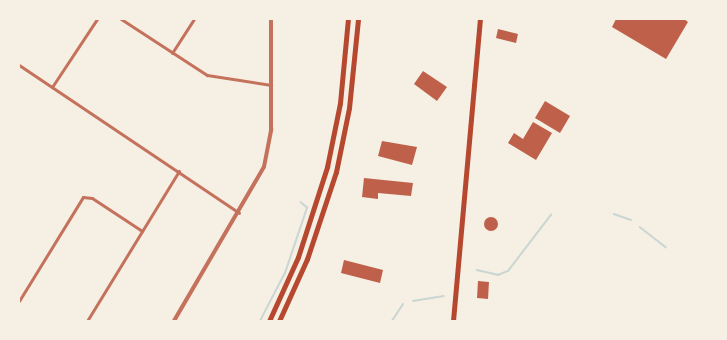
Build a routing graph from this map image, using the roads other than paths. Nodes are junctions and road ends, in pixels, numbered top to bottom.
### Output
1 (97, 19) edge
2 (121, 19) edge
3 (194, 19) edge
4 (271, 19) edge
5 (348, 19) edge
6 (358, 19) edge
7 (480, 19) edge
8 (172, 53) junction
9 (19, 65) edge
10 (271, 85) junction
11 (52, 86) junction
12 (178, 171) junction
13 (239, 213) junction
14 (142, 231) junction
15 (19, 301) edge
16 (87, 321) edge
17 (174, 321) edge
18 (269, 321) edge
19 (279, 321) edge
20 (453, 321) edge

1 - 11 street
2 - 8 street
3 - 8 street
4 - 10 street
5 - 18 highway
6 - 19 highway
7 - 20 main road
8 - 10 street
9 - 11 street
10 - 13 street
11 - 12 street
12 - 13 street
12 - 14 street
13 - 17 street
14 - 15 street
14 - 16 street

